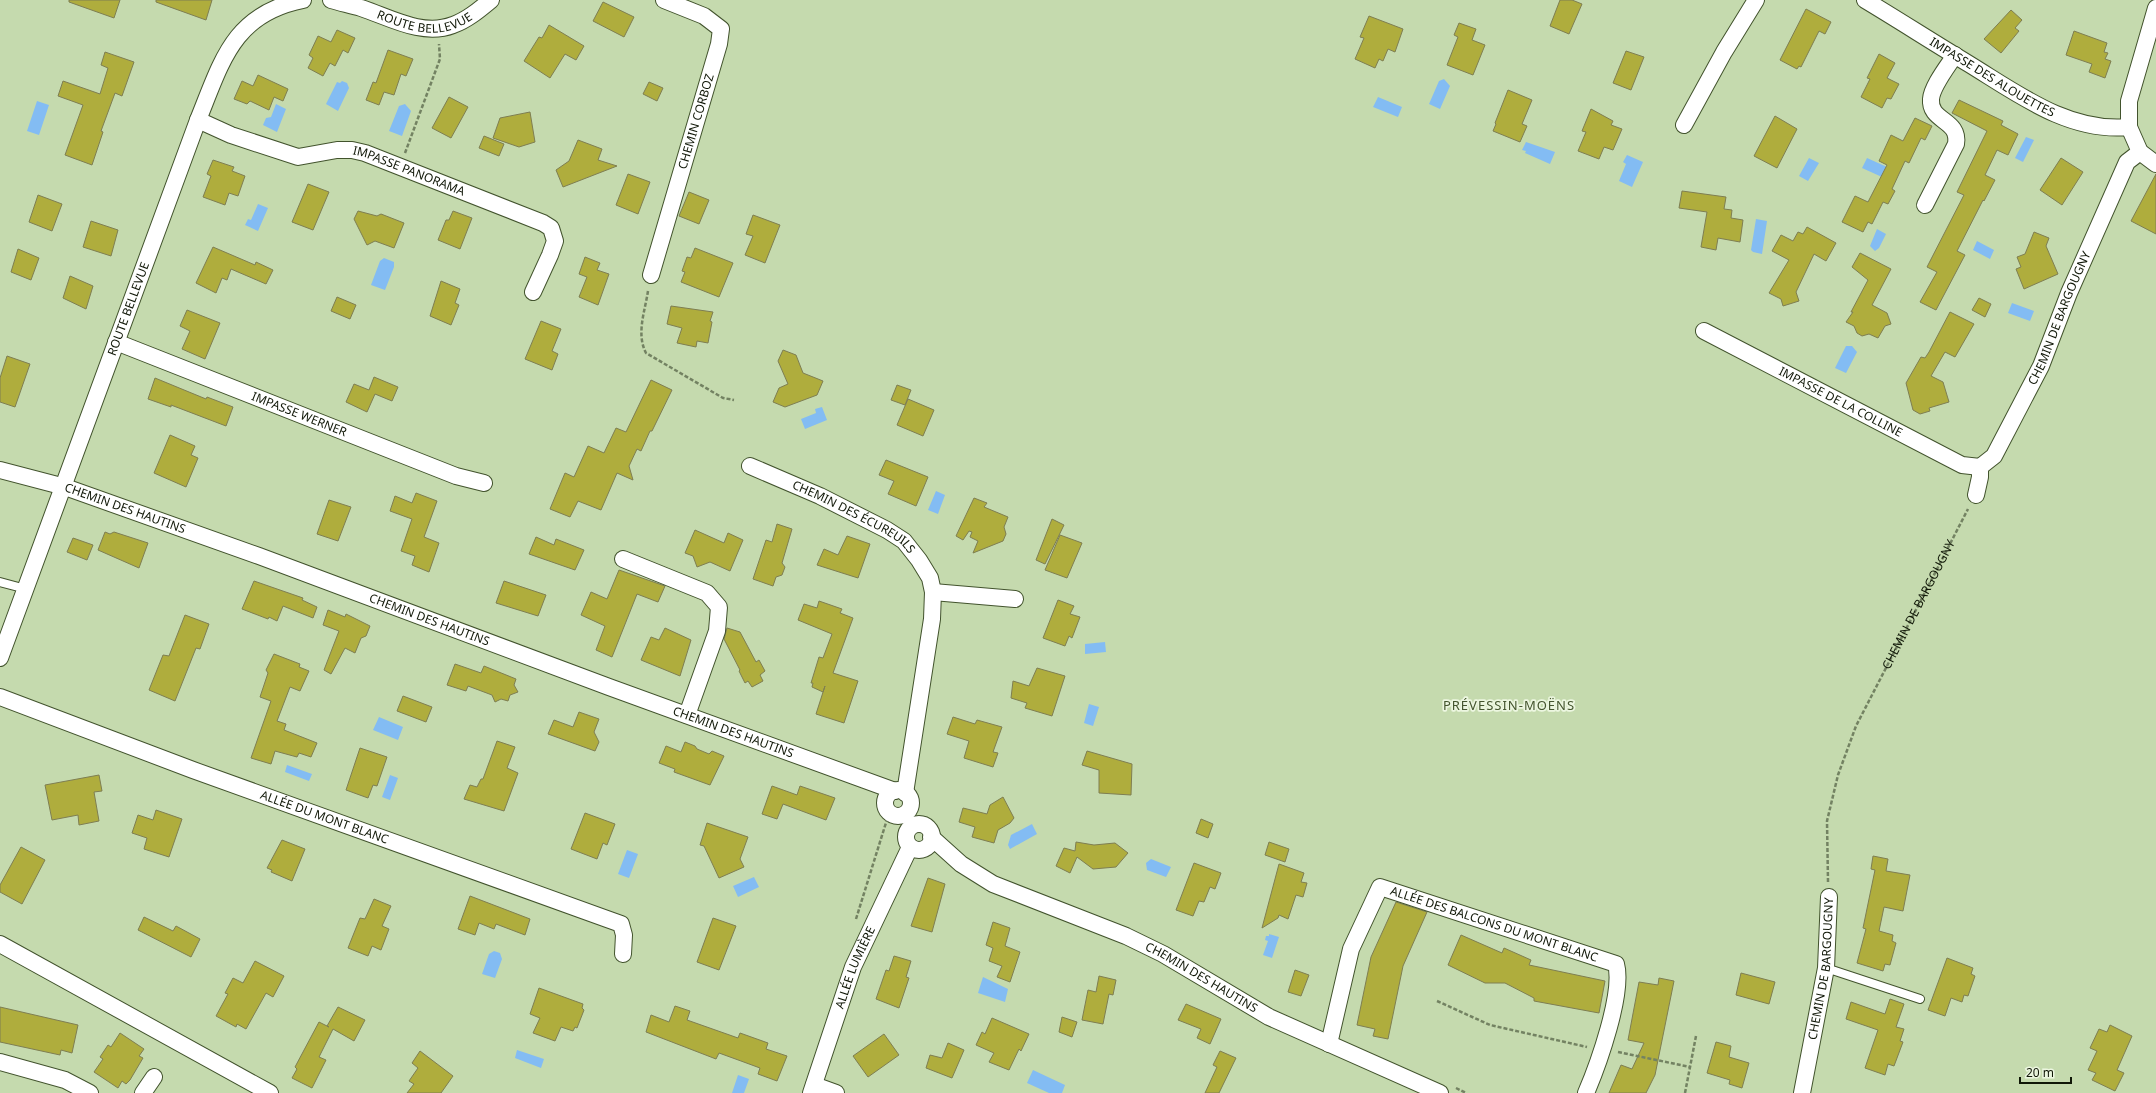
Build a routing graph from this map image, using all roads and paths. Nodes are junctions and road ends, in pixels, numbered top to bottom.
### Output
1 (303, 0) edge
2 (331, 0) edge
3 (491, 0) edge
4 (664, 0) edge
5 (1756, 0) edge
6 (1865, 0) edge
7 (2156, 8) edge
8 (434, 28) junction
9 (1955, 55) junction
10 (198, 120) junction
11 (1684, 126) dead end
12 (2130, 127) junction
13 (2140, 152) junction
14 (2156, 164) edge
15 (399, 166) junction
16 (1925, 205) dead end
17 (651, 275) joint
18 (533, 292) dead end
19 (1704, 331) dead end
20 (116, 342) junction
21 (734, 400) dead end
22 (750, 466) dead end
23 (1980, 467) junction
24 (0, 470) edge
25 (484, 483) dead end
26 (65, 487) junction
27 (1976, 495) joint
28 (623, 559) dead end
29 (0, 582) edge
30 (26, 589) junction
31 (933, 592) junction
32 (1015, 599) dead end
33 (0, 658) edge
34 (0, 697) edge
35 (687, 715) junction
36 (896, 803) junction
37 (918, 843) junction
38 (1829, 897) joint
39 (854, 925) dead end
40 (0, 944) edge
41 (623, 954) dead end
42 (1826, 968) junction
43 (1920, 999) dead end
44 (1436, 1001) dead end
45 (1696, 1036) dead end
46 (1328, 1044) junction
47 (1603, 1049) junction
48 (0, 1062) edge
49 (1690, 1067) junction
50 (154, 1077) dead end
51 (812, 1089) edge
52 (90, 1093) edge
53 (144, 1093) edge
54 (270, 1093) edge
55 (836, 1093) edge
56 (1440, 1093) edge
57 (1586, 1093) edge
58 (1685, 1093) edge
59 (1802, 1093) edge

1 - 10 street, ROUTE BELLEVUE
2 - 8 street, ROUTE BELLEVUE
3 - 8 street, ROUTE BELLEVUE
4 - 17 street, CHEMIN CORBOZ
5 - 11 street
6 - 9 street, IMPASSE DES ALOUETTES
7 - 12 street
8 - 15 path
9 - 12 street, IMPASSE DES ALOUETTES
9 - 16 street
10 - 15 street, IMPASSE PANORAMA
10 - 20 street, ROUTE BELLEVUE
12 - 13 street
13 - 14 street
13 - 23 street, CHEMIN DE BARGOUGNY
15 - 18 street, IMPASSE PANORAMA
17 - 21 path
19 - 23 street, IMPASSE DE LA COLLINE
20 - 25 street, IMPASSE WERNER
20 - 26 street, ROUTE BELLEVUE
22 - 31 street, CHEMIN DES ÉCUREUILS
23 - 27 street
24 - 26 street, CHEMIN DES HAUTINS
26 - 30 street, ROUTE BELLEVUE
26 - 35 street, CHEMIN DES HAUTINS
27 - 38 path, CHEMIN DE BARGOUGNY
28 - 35 street
29 - 30 lane
30 - 33 street, ROUTE BELLEVUE
31 - 32 street
31 - 36 street, CHEMIN DES ÉCUREUILS
34 - 41 street, ALLÉE DU MONT BLANC
35 - 36 street, CHEMIN DES HAUTINS
36 - 37 street, CHEMIN DES HAUTINS
36 - 37 street, CHEMIN DES HAUTINS
36 - 39 path
37 - 46 street, CHEMIN DES HAUTINS
37 - 51 street, ALLÉE LUMIÈRE
38 - 42 street, CHEMIN DE BARGOUGNY
40 - 54 street
42 - 43 lane
42 - 59 street, CHEMIN DE BARGOUGNY
44 - 47 path
45 - 49 path
46 - 47 street, ALLÉE DES BALCONS DU MONT BLANC
46 - 56 street, CHEMIN DES HAUTINS
47 - 49 path
47 - 57 street, ALLÉE DES BALCONS DU MONT BLANC
48 - 52 street
49 - 58 path
50 - 53 street
51 - 55 street

